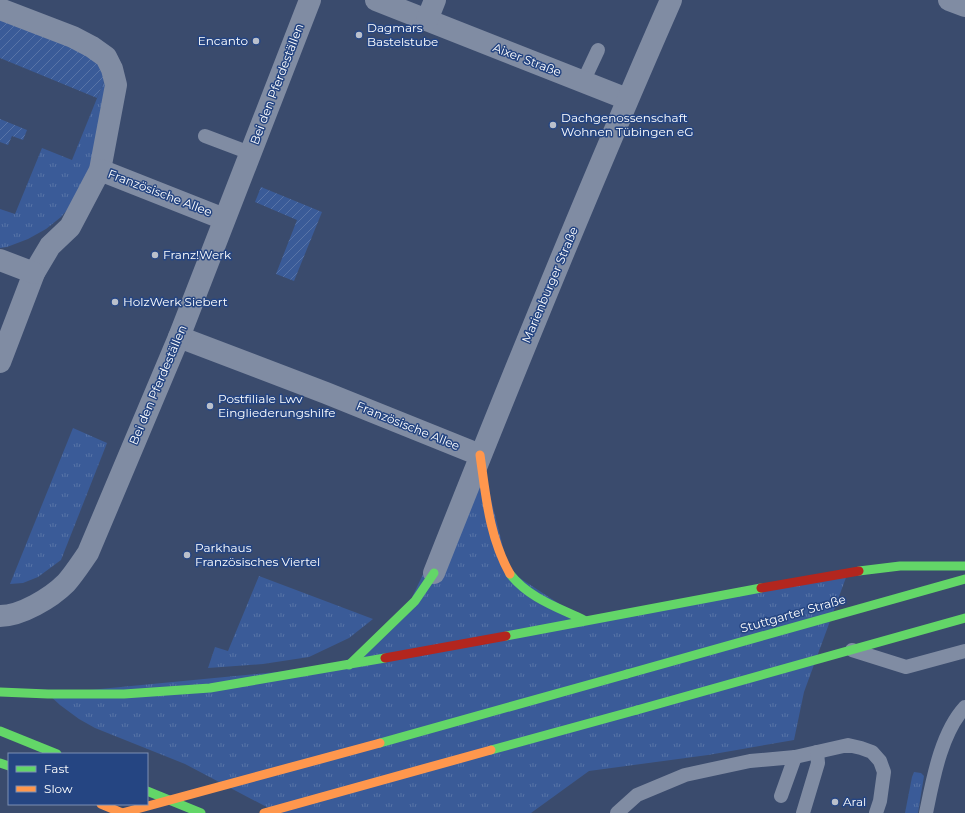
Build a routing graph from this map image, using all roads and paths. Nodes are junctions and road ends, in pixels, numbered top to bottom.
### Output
1 (310, 0) edge
2 (376, 0) edge
3 (435, 0) edge
4 (671, 0) edge
5 (949, 0) edge
6 (965, 6) edge
7 (0, 9) edge
8 (427, 20) junction
9 (598, 50) dead end
10 (583, 82) junction
11 (627, 99) junction
12 (205, 136) dead end
13 (250, 153) junction
14 (100, 170) junction
15 (224, 219) junction
16 (0, 260) edge
17 (34, 273) junction
18 (179, 337) junction
19 (0, 362) edge
20 (480, 455) junction
21 (965, 566) edge
22 (434, 573) joint
23 (965, 579) edge
24 (0, 616) edge
25 (965, 618) edge
26 (584, 620) junction
27 (851, 650) junction
28 (965, 651) edge
29 (349, 665) junction
30 (0, 692) edge
31 (965, 708) edge
32 (0, 731) edge
33 (817, 752) junction
34 (54, 753) edge
35 (796, 757) junction
36 (148, 791) edge
37 (781, 796) dead end
38 (103, 805) edge
39 (122, 813) edge
40 (201, 813) edge
41 (264, 813) edge
42 (617, 813) edge
43 (803, 813) edge
44 (876, 813) edge
45 (926, 813) edge

1 - 13 street, Bei den Pferdeställen
2 - 8 street, Aixer Straße
3 - 8 street
4 - 11 street, Marienburger Straße
5 - 6 street
7 - 14 street
8 - 10 street, Aixer Straße
9 - 10 lane
10 - 11 street, Aixer Straße
11 - 20 street, Marienburger Straße
12 - 13 lane
13 - 15 street, Bei den Pferdeställen
14 - 15 street, Französische Allee
14 - 17 street, Französische Allee
15 - 18 street, Bei den Pferdeställen
16 - 17 street
17 - 19 street, Französische Allee
18 - 20 street, Französische Allee
18 - 24 street, Bei den Pferdeställen
20 - 22 street, Marienburger Straße
20 - 26 main road
21 - 26 main road
22 - 29 main road
23 - 39 main road, Stuttgarter Straße, bridge
25 - 27 main road
26 - 29 main road
27 - 28 lane
27 - 41 main road
29 - 30 main road
31 - 45 lane
32 - 34 main road
33 - 35 lane
33 - 43 lane
33 - 44 lane
35 - 37 lane
35 - 42 lane
36 - 40 main road
38 - 39 main road

